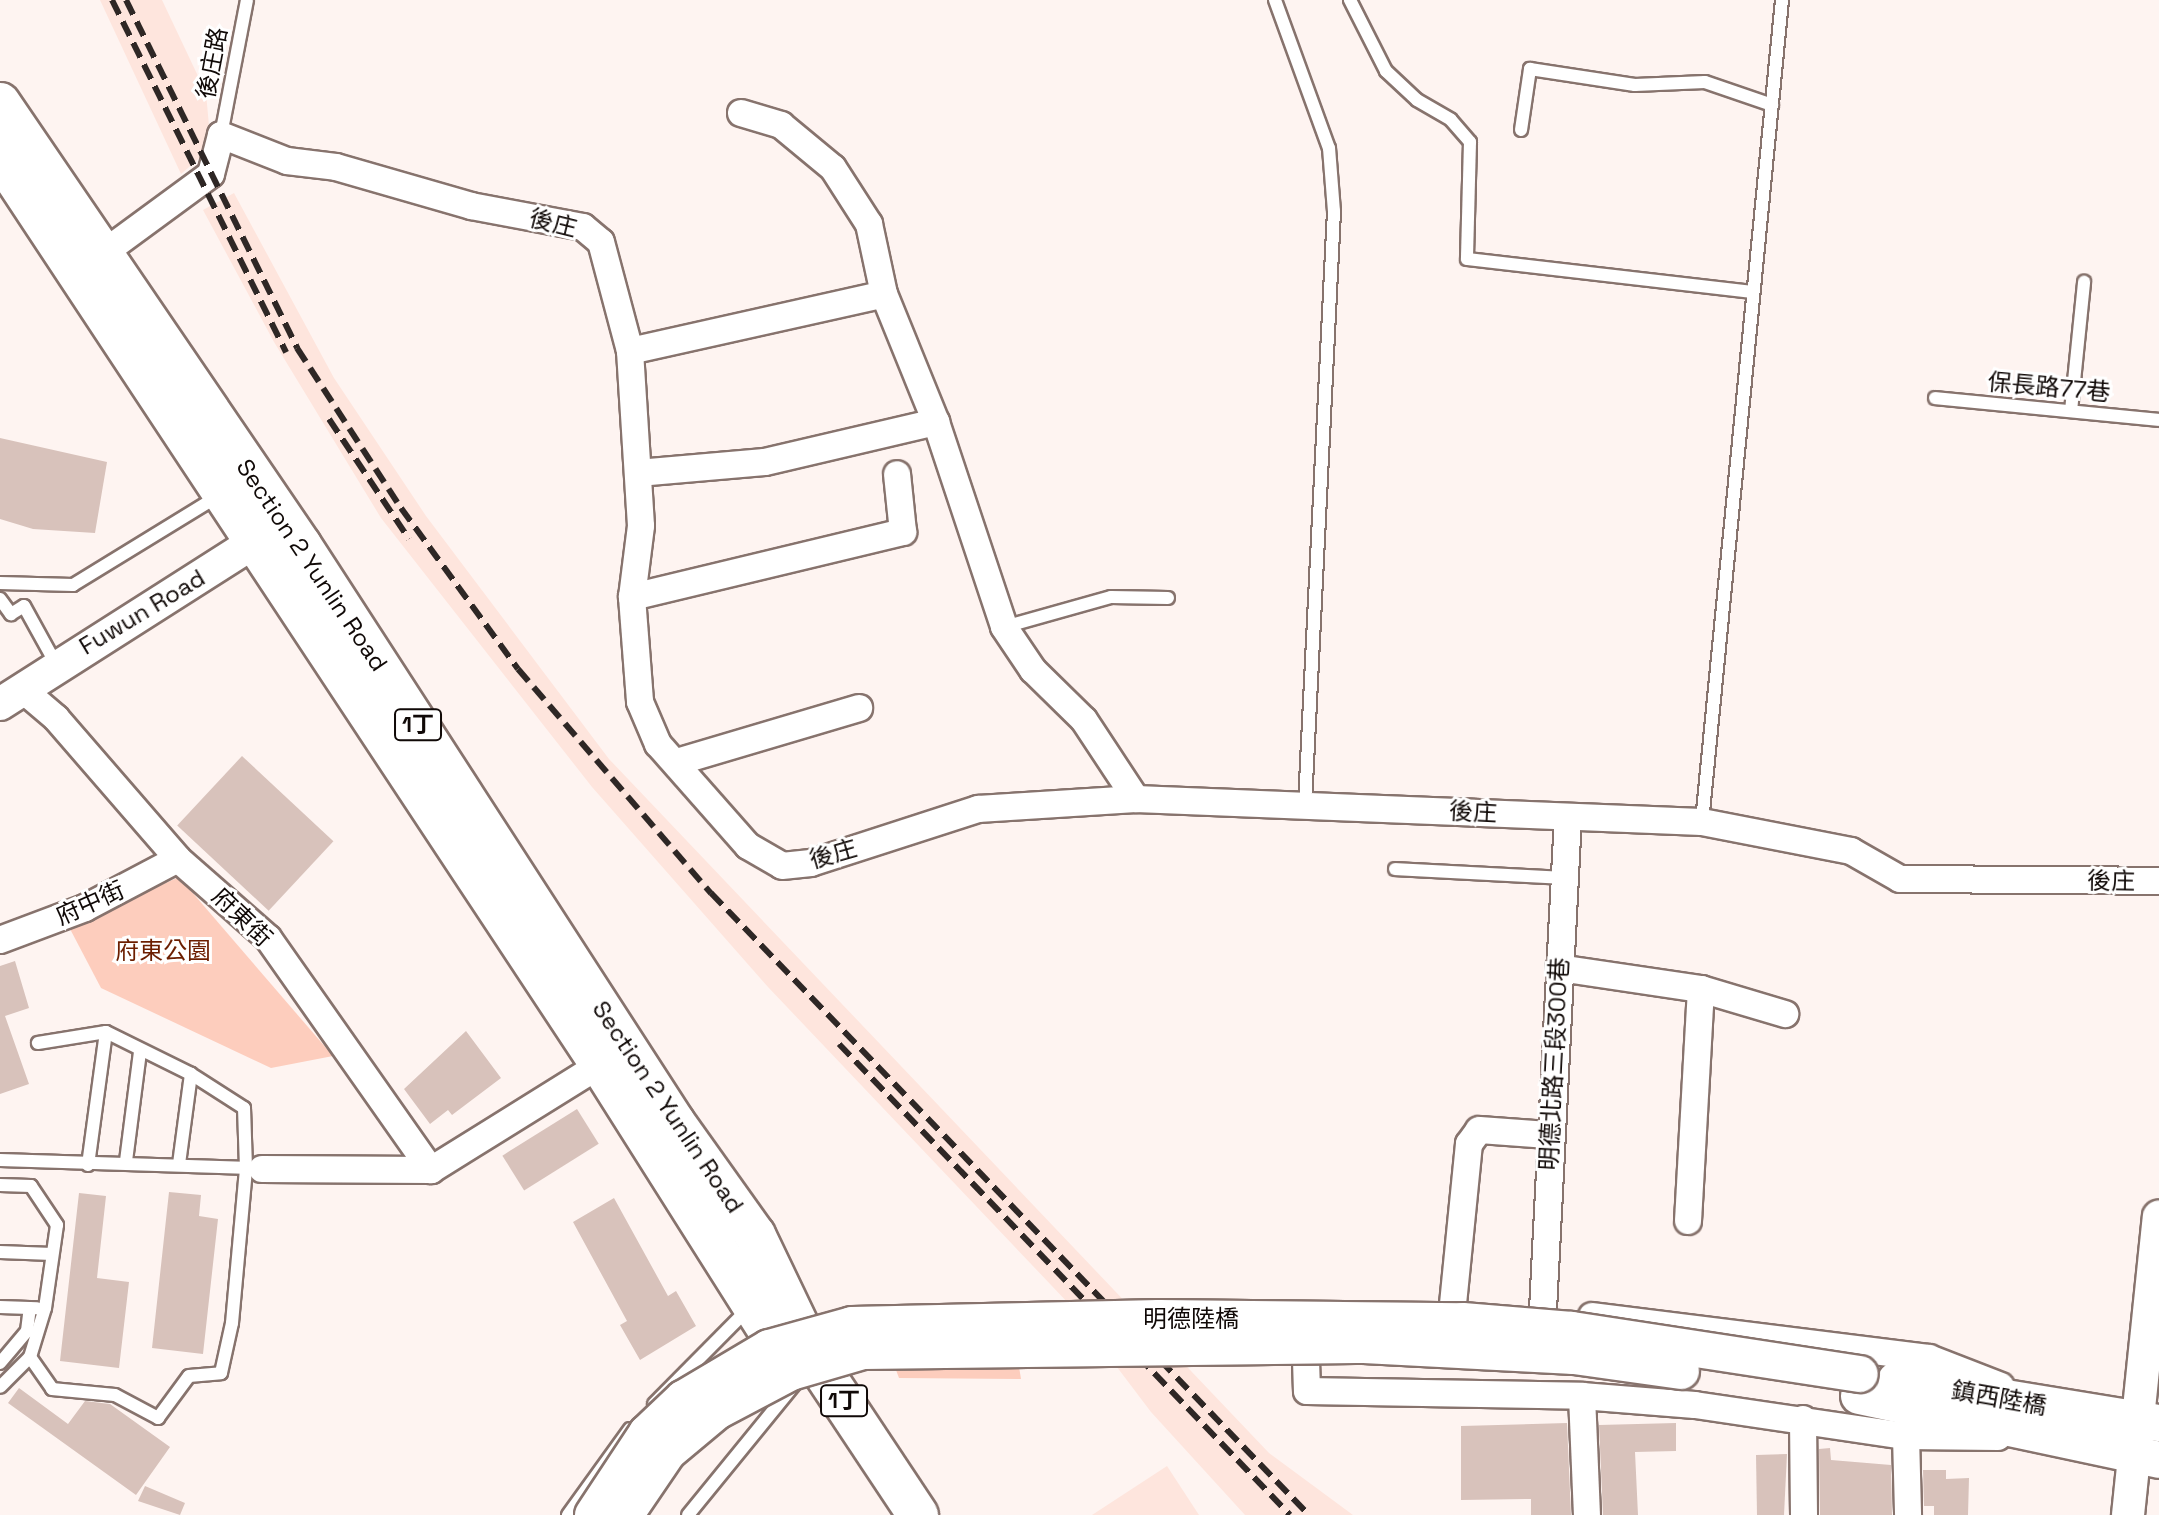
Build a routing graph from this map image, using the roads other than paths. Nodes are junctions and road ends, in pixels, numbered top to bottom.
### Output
1 (247, 0) edge
2 (1275, 0) edge
3 (1350, 0) edge
4 (1782, 0) edge
5 (0, 103) edge
6 (1772, 105) junction
7 (741, 113) dead end
8 (1521, 130) dead end
9 (221, 135) junction
10 (0, 156) edge
11 (89, 264) junction
12 (2084, 282) dead end
13 (1753, 292) junction
14 (884, 294) junction
15 (630, 351) junction
16 (1935, 398) dead end
17 (2071, 411) junction
18 (2159, 420) edge
19 (936, 422) junction
20 (638, 473) junction
21 (897, 474) dead end
22 (238, 483) junction
23 (271, 531) junction
24 (0, 583) edge
25 (632, 597) junction
26 (1168, 598) dead end
27 (0, 599) edge
28 (1004, 627) junction
29 (56, 664) junction
30 (11, 696) edge
31 (859, 708) dead end
32 (677, 762) junction
33 (1136, 799) junction
34 (1305, 803) junction
35 (1568, 818) junction
36 (1702, 822) junction
37 (178, 859) junction
38 (1395, 869) dead end
39 (1564, 878) junction
40 (2159, 881) edge
41 (0, 940) edge
42 (1559, 968) junction
43 (1701, 989) junction
44 (1785, 1014) dead end
45 (106, 1032) junction
46 (38, 1043) dead end
47 (140, 1051) junction
48 (614, 1056) junction
49 (191, 1074) junction
50 (1549, 1135) junction
51 (0, 1160) edge
52 (126, 1161) junction
53 (179, 1164) junction
54 (88, 1165) junction
55 (254, 1168) junction
56 (431, 1170) junction
57 (0, 1185) edge
58 (2159, 1217) edge
59 (1688, 1221) dead end
60 (0, 1252) edge
61 (52, 1254) junction
62 (753, 1304) junction
63 (1453, 1304) junction
64 (0, 1307) edge
65 (30, 1308) junction
66 (45, 1308) junction
67 (1543, 1310) junction
68 (30, 1357) junction
69 (815, 1360) junction
70 (0, 1363) edge
71 (1859, 1385) junction
72 (0, 1387) edge
73 (1582, 1396) junction
74 (1803, 1419) junction
75 (2149, 1421) edge
76 (2056, 1423) junction
77 (1906, 1436) junction
78 (2146, 1458) edge
79 (568, 1515) edge
80 (593, 1515) edge
81 (625, 1515) edge
82 (688, 1515) edge
83 (918, 1515) edge
84 (1587, 1515) edge
85 (1804, 1515) edge
86 (1908, 1515) edge
87 (2128, 1515) edge

1 - 9 lane, 後庄路
2 - 34 lane
3 - 13 lane
4 - 6 lane
5 - 11 main road, Section 2 Yunlin Road / 1丁
6 - 8 lane
6 - 13 lane
7 - 14 street
9 - 11 street
9 - 15 street, 後庄
10 - 11 main road, Section 2 Yunlin Road / 1丁
11 - 22 main road, Section 2 Yunlin Road / 1丁
12 - 17 lane
13 - 36 lane
14 - 15 street
14 - 19 street
15 - 20 street, 後庄
16 - 17 lane, 保長路77巷
17 - 18 lane, 保長路77巷
19 - 20 street
19 - 28 street
20 - 25 street, 後庄
21 - 25 street
22 - 23 main road, Section 2 Yunlin Road / 1丁
22 - 24 lane
23 - 29 street, Fuwun Road
23 - 48 main road, Section 2 Yunlin Road / 1丁
25 - 32 street, 後庄
26 - 28 lane
27 - 29 lane
28 - 33 street
29 - 30 street, Fuwun Road
30 - 37 street, 府東街
31 - 32 street
32 - 33 street, 後庄
33 - 34 street, 後庄
34 - 35 street, 後庄
35 - 36 street, 後庄
35 - 39 street, 明德北路三段300巷
36 - 40 street, 後庄
37 - 41 street, 府中街
37 - 56 street, 府東街
38 - 39 lane
39 - 42 street, 明德北路三段300巷
42 - 43 street
42 - 50 street, 明德北路三段300巷
43 - 44 street
43 - 59 street
45 - 46 lane
45 - 47 lane
45 - 54 lane
47 - 49 lane
47 - 52 lane
48 - 56 street
48 - 62 main road, Section 2 Yunlin Road / 1丁
48 - 69 main road, Section 2 Yunlin Road / 1丁
49 - 53 lane
49 - 55 lane
50 - 63 street
50 - 67 street, 明德北路三段300巷
51 - 54 lane
52 - 53 lane
52 - 54 lane
53 - 55 lane
55 - 56 street
55 - 68 lane
57 - 61 lane
58 - 75 street
60 - 61 lane
61 - 66 lane
62 - 69 main road, 1丁
62 - 79 lane
63 - 67 street
63 - 73 street
64 - 65 lane
65 - 66 lane
65 - 70 lane
66 - 68 lane
67 - 76 street
68 - 72 lane
69 - 82 lane
69 - 83 main road, 1丁
71 - 76 main road, 鎮西陸橋
71 - 80 main road, 明德陸橋, bridge
71 - 81 main road, 明德陸橋, bridge
73 - 74 street
73 - 84 street
74 - 77 street
74 - 85 street
75 - 76 main road, 鎮西陸橋
75 - 78 street
76 - 77 street
76 - 78 main road, 鎮西陸橋
77 - 86 street
78 - 87 street

